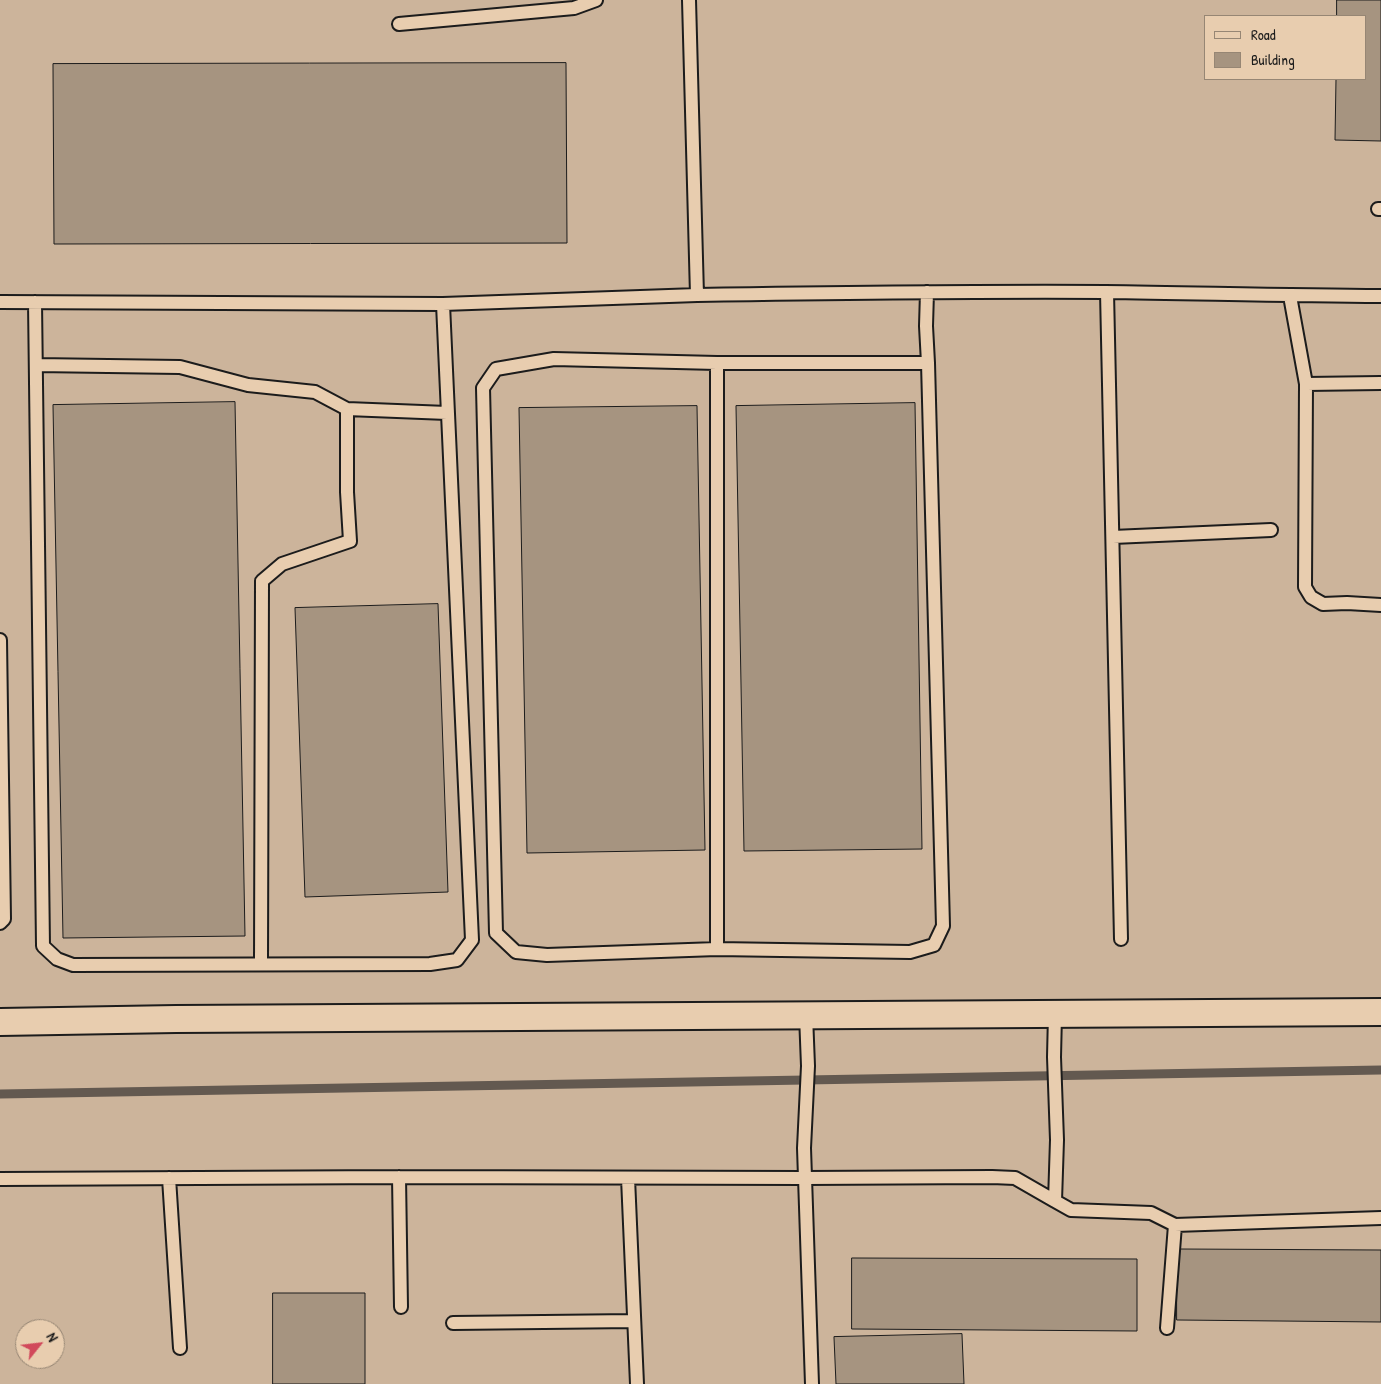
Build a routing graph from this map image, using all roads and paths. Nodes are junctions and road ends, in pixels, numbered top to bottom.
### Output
1 (596, 0) edge
2 (689, 0) edge
3 (399, 24) dead end
4 (927, 292) junction
5 (1107, 292) junction
6 (697, 295) junction
7 (1290, 296) junction
8 (1381, 296) edge
9 (0, 302) edge
10 (35, 302) junction
11 (443, 304) junction
12 (717, 363) junction
13 (928, 363) junction
14 (36, 365) junction
15 (1381, 383) edge
16 (1306, 384) junction
17 (346, 409) junction
18 (447, 413) junction
19 (1271, 530) dead end
20 (1113, 537) junction
21 (1381, 605) edge
22 (0, 640) edge
23 (0, 923) edge
24 (1121, 939) dead end
25 (718, 949) junction
26 (261, 964) junction
27 (1381, 1012) edge
28 (1055, 1014) junction
29 (806, 1016) junction
30 (0, 1022) edge
31 (399, 1177) junction
32 (0, 1178) edge
33 (169, 1178) junction
34 (628, 1178) junction
35 (805, 1178) junction
36 (1055, 1201) junction
37 (1381, 1218) edge
38 (1175, 1225) junction
39 (401, 1307) dead end
40 (634, 1321) junction
41 (453, 1323) dead end
42 (1167, 1328) dead end
43 (180, 1348) dead end
44 (637, 1384) edge
45 (812, 1384) edge

1 - 3 lane
2 - 6 lane
4 - 5 lane
4 - 6 lane
4 - 13 lane
5 - 7 lane
5 - 20 lane
6 - 11 lane
7 - 8 lane
7 - 16 lane
9 - 10 lane
10 - 11 lane
10 - 14 lane
11 - 18 lane
12 - 13 lane
12 - 25 lane
12 - 25 lane
13 - 25 lane
14 - 17 lane
14 - 26 lane
15 - 16 lane
16 - 21 lane
17 - 18 lane
17 - 26 lane
18 - 26 lane
19 - 20 lane
20 - 24 lane
22 - 23 lane
27 - 28 street
28 - 29 street
28 - 36 lane
29 - 30 street
29 - 35 lane
31 - 33 lane
31 - 34 lane
31 - 39 lane
32 - 33 lane
33 - 43 lane
34 - 35 lane
34 - 40 lane
35 - 36 lane
35 - 45 lane
36 - 38 lane
37 - 38 lane
38 - 42 lane
40 - 41 lane
40 - 44 lane

